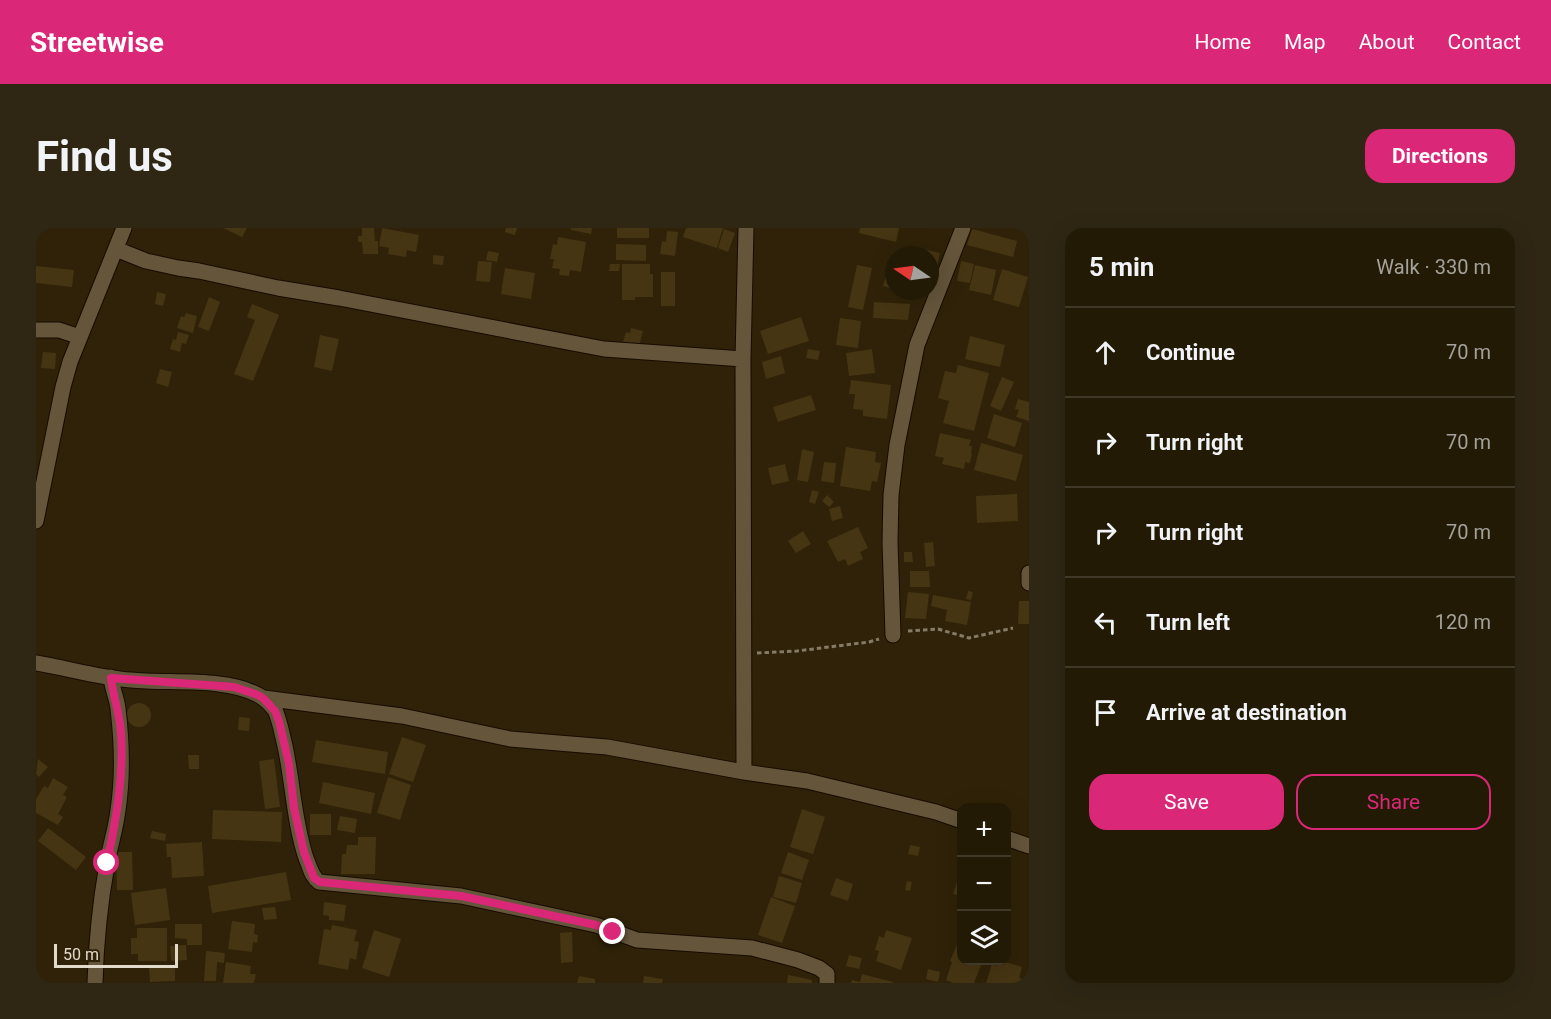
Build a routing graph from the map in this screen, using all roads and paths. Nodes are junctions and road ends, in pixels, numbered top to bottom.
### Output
1 (124, 228) edge
2 (746, 228) edge
3 (963, 228) edge
4 (116, 249) junction
5 (36, 330) edge
6 (80, 337) junction
7 (742, 359) junction
8 (36, 521) edge
9 (1029, 573) edge
10 (1029, 583) edge
11 (893, 634) dead end
12 (36, 663) edge
13 (111, 678) junction
14 (264, 699) junction
15 (744, 772) junction
16 (957, 819) edge
17 (1011, 840) edge
18 (1029, 846) edge
19 (95, 983) edge
20 (827, 983) edge

1 - 4 street
2 - 7 street
3 - 11 street
4 - 6 street
4 - 7 street
5 - 6 street
6 - 8 street
7 - 15 street
9 - 10 street
12 - 13 street
13 - 14 street
13 - 19 street
14 - 15 street
14 - 20 street
15 - 16 street
17 - 18 street

